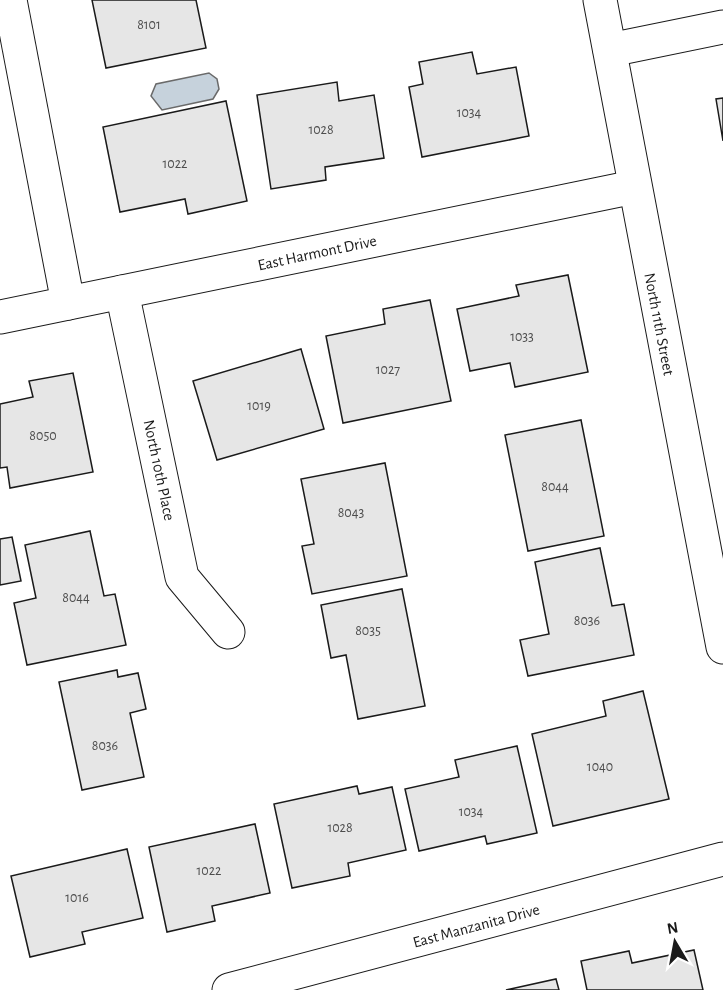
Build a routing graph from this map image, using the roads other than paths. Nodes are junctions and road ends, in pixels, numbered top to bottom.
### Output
1 (10, 0) edge
2 (600, 0) edge
3 (723, 27) edge
4 (610, 50) junction
5 (634, 187) junction
6 (122, 292) junction
7 (68, 303) junction
8 (0, 317) edge
9 (228, 632) dead end
10 (723, 647) edge
11 (723, 859) edge
12 (229, 990) edge

1 - 7 street
2 - 4 street, North 11th Street
3 - 4 street
4 - 5 street, North 11th Street
5 - 6 street, East Harmont Drive
5 - 10 street, North 11th Street
6 - 7 street, East Harmont Drive
6 - 9 street, North 10th Place
7 - 8 street, East Harmont Drive
11 - 12 street, East Manzanita Drive

